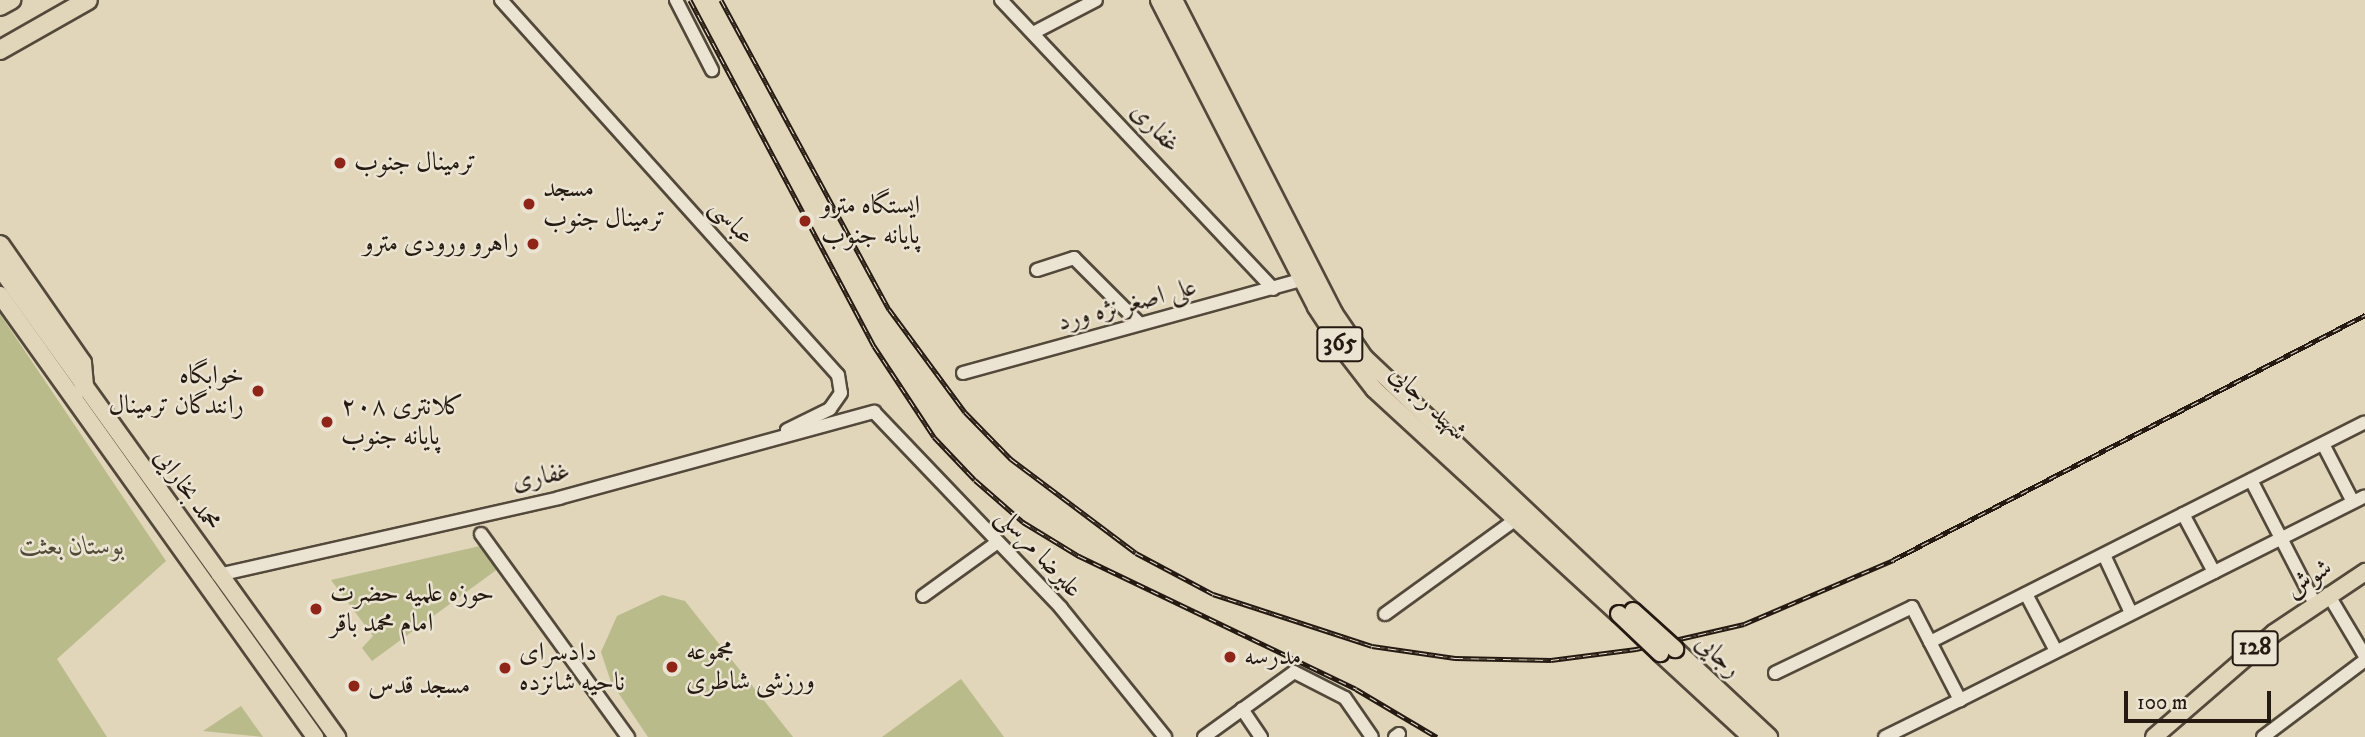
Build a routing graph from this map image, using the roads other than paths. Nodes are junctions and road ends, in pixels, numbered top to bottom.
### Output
1 (11, 0) edge
2 (88, 0) edge
3 (501, 0) edge
4 (676, 0) edge
5 (1001, 0) edge
6 (1096, 0) edge
7 (1159, 0) edge
8 (1174, 0) edge
9 (0, 6) edge
10 (1032, 33) junction
11 (0, 50) edge
12 (712, 70) dead end
13 (0, 245) edge
14 (0, 268) edge
15 (1037, 270) dead end
16 (1308, 278) junction
17 (1273, 289) junction
18 (0, 295) edge
19 (1140, 324) junction
20 (963, 373) dead end
21 (84, 388) junction
22 (870, 412) joint
23 (2365, 422) edge
24 (2323, 443) junction
25 (742, 448) junction
26 (2251, 480) junction
27 (2359, 499) edge
28 (2183, 514) junction
29 (1516, 520) junction
30 (481, 534) dead end
31 (2279, 539) junction
32 (998, 542) junction
33 (2104, 555) junction
34 (2214, 572) junction
35 (2365, 572) edge
36 (218, 575) junction
37 (2026, 594) junction
38 (923, 596) dead end
39 (214, 597) junction
40 (2321, 599) junction
41 (1626, 613) junction
42 (2131, 613) junction
43 (1385, 614) dead end
44 (1930, 642) junction
45 (1668, 651) junction
46 (2056, 651) junction
47 (2365, 658) edge
48 (1775, 673) dead end
49 (1960, 699) junction
50 (1242, 709) junction
51 (2158, 736) edge
52 (316, 737) edge
53 (337, 737) edge
54 (628, 737) edge
55 (1165, 737) edge
56 (1204, 737) edge
57 (1261, 737) edge
58 (1371, 737) edge
59 (1751, 737) edge
60 (1769, 737) edge
61 (1885, 737) edge
62 (2263, 737) edge

1 - 9 highway
2 - 11 highway
3 - 25 street, عباسی
4 - 12 street
5 - 10 street, غفاری
6 - 10 street
7 - 16 main road, شهید رجایی / 365
8 - 16 main road, شهید رجایی / 365
10 - 17 street, غفاری
13 - 21 highway
14 - 21 main road, محمد بخارایی
15 - 19 street
16 - 17 street, علی اصغر نژه ورد
16 - 29 main road, شهید رجایی / 365
16 - 41 main road, شهید رجایی / 365
17 - 19 street, علی اصغر نژه ورد
18 - 39 main road, محمد بخارایی
19 - 20 street, علی اصغر نژه ورد
21 - 36 main road, محمد بخارایی
22 - 25 street, غفاری
22 - 32 street, علیرضا مرسلی
23 - 24 street
24 - 26 street
24 - 27 street
25 - 36 street, غفاری
26 - 28 street
26 - 31 street
27 - 31 street
28 - 33 street
28 - 34 street
29 - 41 main road, شهید رجایی / 365
29 - 43 street
30 - 54 street
31 - 34 street
31 - 40 street
32 - 38 street
32 - 55 street, علیرضا مرسلی
33 - 37 street
33 - 42 street
34 - 42 street
35 - 40 main road, شوش / 128
36 - 39 main road
36 - 53 main road, محمد بخارایی
37 - 44 street
37 - 46 street
39 - 52 main road, محمد بخارایی
40 - 47 street
40 - 51 main road, شوش / 128
41 - 45 main road, رجایی / 365, bridge
42 - 46 street
44 - 48 street
44 - 49 street
45 - 59 main road, رجایی / 365
45 - 60 main road, رجایی / 365
46 - 49 street
47 - 62 street
49 - 61 street
50 - 56 street
50 - 57 street
50 - 58 street

